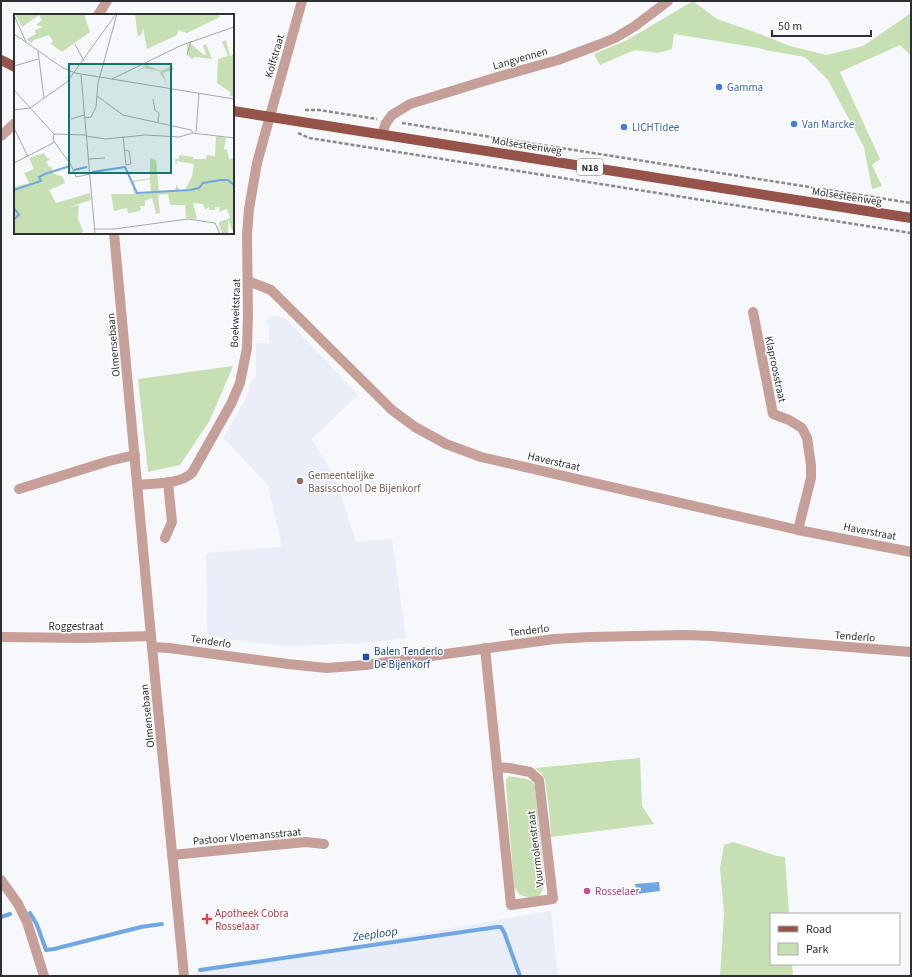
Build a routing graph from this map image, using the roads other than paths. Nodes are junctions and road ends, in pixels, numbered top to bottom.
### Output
1 (107, 1) edge
2 (302, 1) edge
3 (668, 1) edge
4 (99, 14) edge
5 (1, 60) edge
6 (14, 66) edge
7 (234, 111) edge
8 (270, 117) junction
9 (14, 124) edge
10 (382, 134) junction
11 (1, 136) edge
12 (911, 218) edge
13 (114, 234) edge
14 (248, 281) junction
15 (753, 312) dead end
16 (135, 454) junction
17 (168, 482) junction
18 (138, 484) junction
19 (19, 489) dead end
20 (798, 530) junction
21 (164, 538) dead end
22 (911, 552) edge
23 (151, 636) junction
24 (1, 637) edge
25 (152, 647) junction
26 (485, 648) junction
27 (911, 652) edge
28 (497, 767) junction
29 (324, 844) dead end
30 (172, 855) junction
31 (1, 880) edge
32 (44, 976) edge
33 (184, 976) edge

1 - 4 street
2 - 8 street, Kolfstraat
3 - 10 street, Langvennen
5 - 6 main road
7 - 8 main road, Molsesteenweg / N18
8 - 10 main road, Molsesteenweg / N18
8 - 14 street, Boekweitstraat
9 - 11 street
10 - 12 main road, Molsesteenweg / N18
13 - 16 street, Olmensebaan
14 - 17 street, Boekweitstraat
14 - 20 street, Haverstraat
15 - 20 street, Klaproosstraat
16 - 18 street, Olmensebaan
16 - 19 street
17 - 18 street, Boekweitstraat
17 - 21 street
18 - 23 street, Olmensebaan
20 - 22 street, Haverstraat
23 - 24 street, Roggestraat
23 - 25 street, Olmensebaan
25 - 26 street, Tenderlo
25 - 30 street, Olmensebaan
26 - 27 street, Tenderlo
26 - 28 street, Vuurmolenstraat
28 - 28 street, Vuurmolenstraat
29 - 30 street, Pastoor Vloemansstraat
30 - 33 street, Olmensebaan
31 - 32 street

